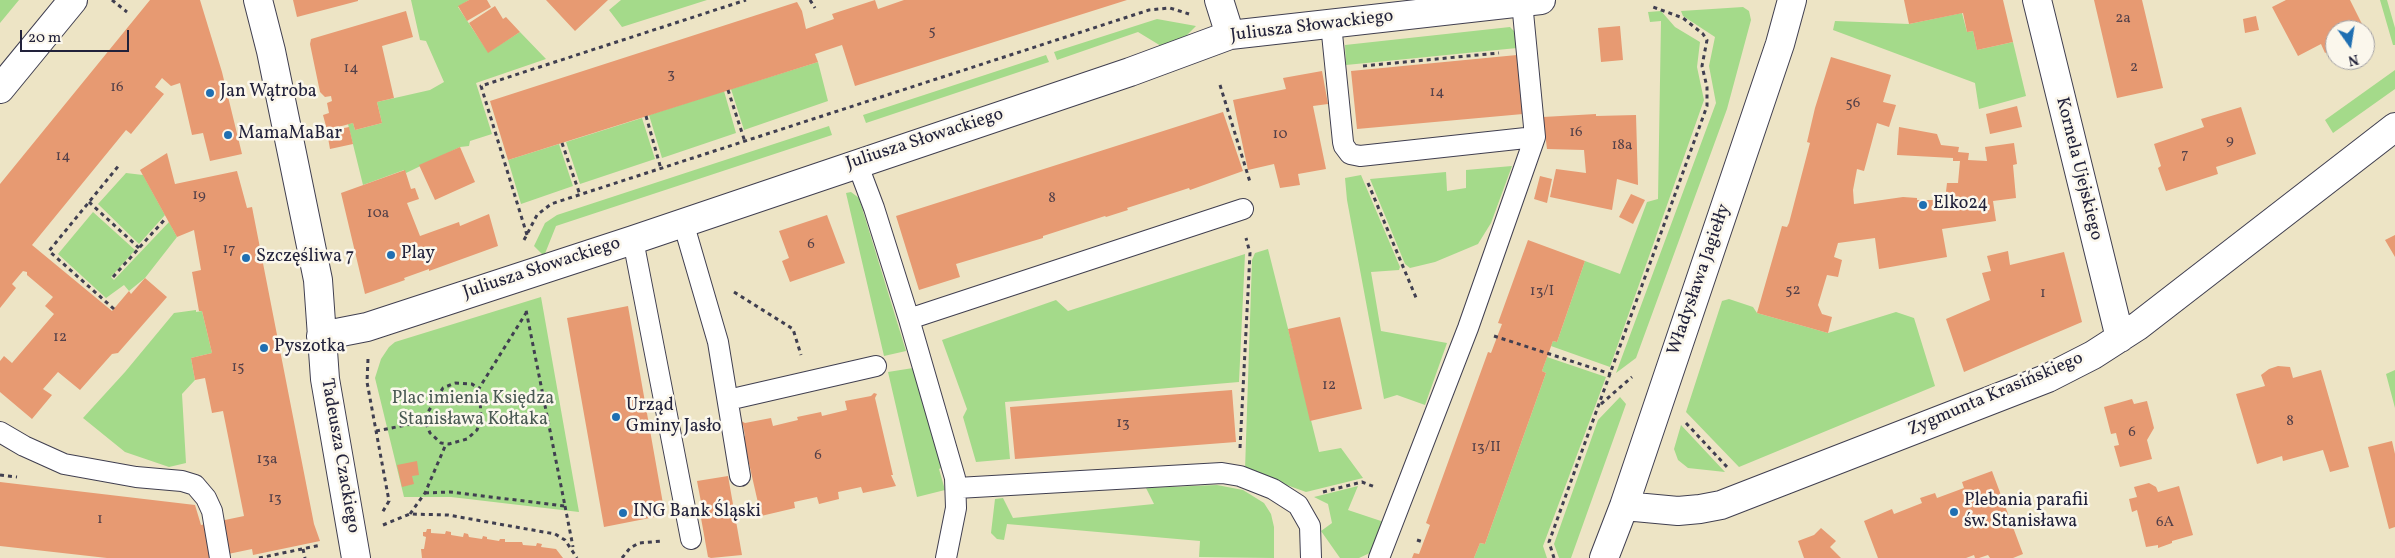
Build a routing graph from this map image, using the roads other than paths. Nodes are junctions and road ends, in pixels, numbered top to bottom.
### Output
1 (73, 0) edge
2 (258, 0) edge
3 (1219, 0) edge
4 (1792, 0) edge
5 (2036, 0) edge
6 (1532, 1) edge
7 (1331, 24) junction
8 (1230, 35) junction
9 (0, 89) edge
10 (2395, 127) edge
11 (1535, 137) junction
12 (857, 162) junction
13 (1242, 209) dead end
14 (683, 222) junction
15 (633, 240) junction
16 (909, 319) junction
17 (321, 336) junction
18 (2120, 338) junction
19 (876, 366) dead end
20 (728, 400) junction
21 (0, 432) edge
22 (740, 476) dead end
23 (957, 488) junction
24 (1624, 506) junction
25 (691, 539) road end
26 (220, 558) edge
27 (356, 558) edge
28 (946, 558) edge
29 (1311, 558) edge
30 (1379, 558) edge
31 (1604, 558) edge

1 - 9 street
2 - 17 street, Tadeusza Czackiego
3 - 8 street
4 - 24 street, Władysława Jagiełły
5 - 18 street, Kornela Ujejskiego
6 - 7 street, Juliusza Słowackiego
6 - 11 lane
7 - 8 street, Juliusza Słowackiego
7 - 11 lane
8 - 12 street, Juliusza Słowackiego
10 - 18 street, Zygmunta Krasińskiego
11 - 30 lane
12 - 14 street, Juliusza Słowackiego
12 - 16 lane
13 - 16 lane
14 - 15 street, Juliusza Słowackiego
14 - 20 lane
15 - 17 street, Juliusza Słowackiego
15 - 25 lane
16 - 23 lane
17 - 27 street, Tadeusza Czackiego
18 - 24 street, Zygmunta Krasińskiego
19 - 20 lane
20 - 22 lane
21 - 26 lane
23 - 28 lane
23 - 29 lane
24 - 31 street, Władysława Jagiełły

